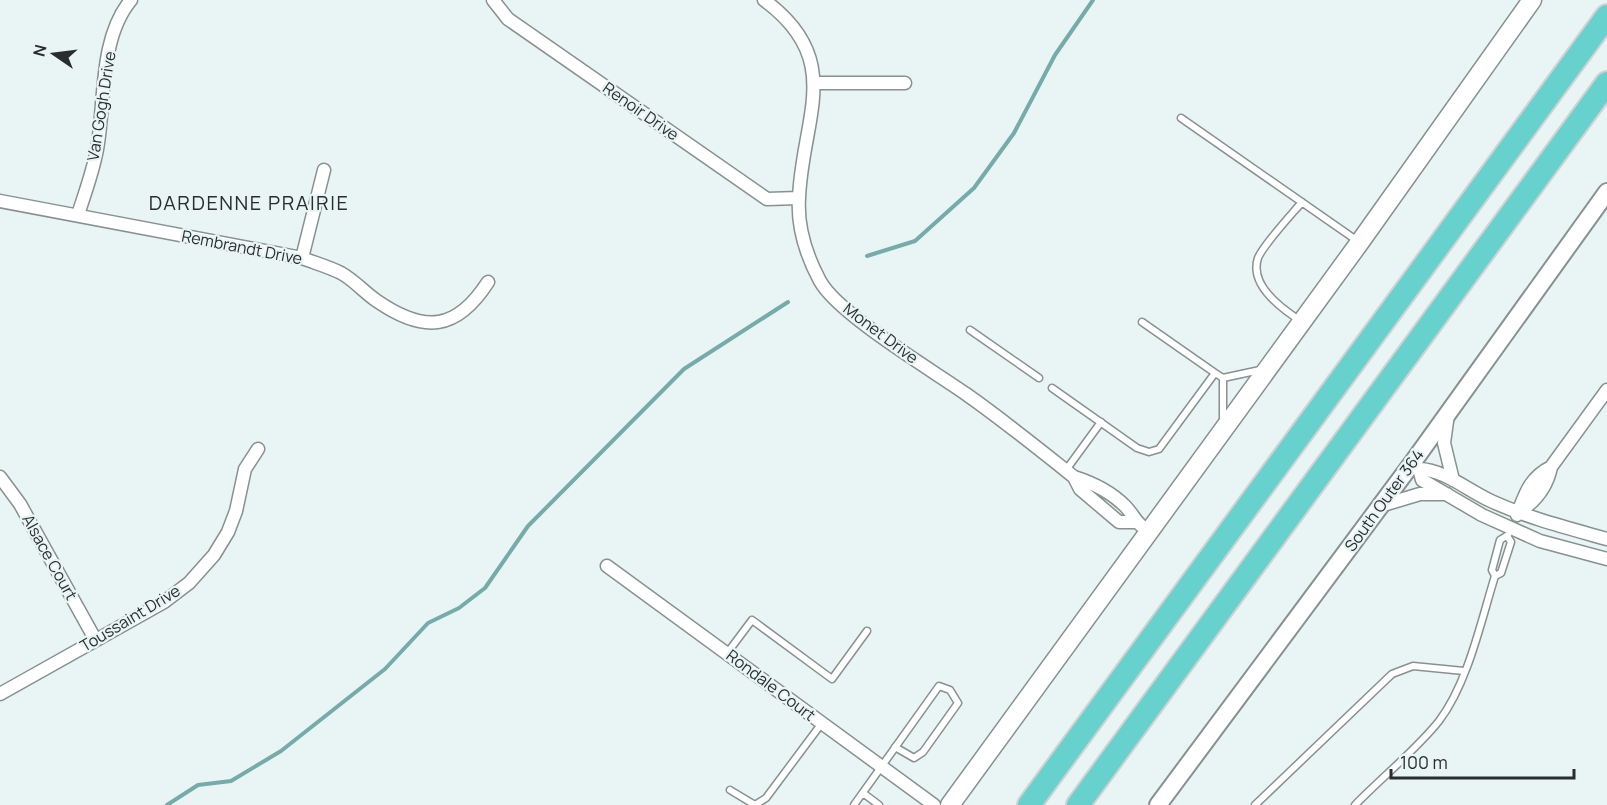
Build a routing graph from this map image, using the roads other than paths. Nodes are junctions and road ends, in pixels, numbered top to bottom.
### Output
1 (131, 0) edge
2 (493, 0) edge
3 (764, 0) edge
4 (1532, 0) edge
5 (1607, 16) edge
6 (815, 83) junction
7 (905, 83) dead end
8 (1607, 83) edge
9 (1181, 118) dead end
10 (324, 170) dead end
11 (1607, 192) edge
12 (798, 198) junction
13 (0, 201) edge
14 (1302, 202) junction
15 (78, 215) junction
16 (1360, 242) junction
17 (302, 258) junction
18 (488, 282) dead end
19 (1301, 321) junction
20 (1142, 322) dead end
21 (970, 330) dead end
22 (1268, 367) junction
23 (1215, 373) junction
24 (1039, 378) dead end
25 (1223, 378) junction
26 (1052, 388) dead end
27 (1607, 390) edge
28 (1448, 414) junction
29 (1101, 422) junction
30 (1222, 431) junction
31 (258, 449) dead end
32 (1416, 465) junction
33 (1070, 474) junction
34 (0, 477) edge
35 (1453, 480) junction
36 (1447, 494) junction
37 (1380, 506) junction
38 (1519, 512) junction
39 (1142, 526) junction
40 (1509, 532) junction
41 (1607, 538) edge
42 (1607, 559) edge
43 (607, 566) dead end
44 (1495, 576) junction
45 (867, 631) dead end
46 (95, 639) junction
47 (728, 652) junction
48 (1464, 671) junction
49 (0, 694) edge
50 (822, 722) junction
51 (895, 747) junction
52 (882, 766) junction
53 (730, 790) dead end
54 (862, 793) junction
55 (854, 805) edge
56 (879, 805) edge
57 (934, 805) edge
58 (950, 805) edge
59 (1029, 805) edge
60 (1078, 805) edge
61 (1158, 805) edge
62 (1255, 805) edge
63 (1355, 805) edge

1 - 15 street, Van Gogh Drive
2 - 12 street, Renoir Drive
3 - 6 street, Monet Drive
4 - 16 main road
5 - 59 highway
6 - 7 street
6 - 12 street, Monet Drive
8 - 60 highway
9 - 14 lane
10 - 17 street
11 - 28 street, South Outer 364
12 - 33 street, Monet Drive
13 - 15 street, Rembrandt Drive
14 - 16 lane
14 - 19 lane
15 - 17 street, Rembrandt Drive
16 - 19 main road
17 - 18 street, Rembrandt Drive
19 - 22 main road
20 - 23 lane
21 - 24 lane
22 - 25 lane
22 - 30 main road
23 - 25 lane
23 - 29 lane
25 - 30 lane
26 - 29 lane
27 - 38 street
28 - 32 street, South Outer 364
28 - 35 street
29 - 33 lane
30 - 39 main road
31 - 46 street, Toussaint Drive
32 - 35 street
32 - 36 street
32 - 37 street, South Outer 364
33 - 39 street, Monet Drive
34 - 46 street, Alsace Court
35 - 38 street
36 - 37 street
36 - 40 street
37 - 61 street, South Outer 364
38 - 40 street
38 - 41 street
39 - 58 main road
40 - 42 street
40 - 44 lane
40 - 44 lane
43 - 47 street, Rondale Court
44 - 48 lane
45 - 47 lane
46 - 49 street, Toussaint Drive
47 - 50 street, Rondale Court
48 - 62 lane
48 - 63 lane
50 - 52 street, Rondale Court
50 - 53 lane
51 - 51 lane
51 - 52 lane
52 - 54 lane
52 - 57 street, Rondale Court
54 - 55 lane
54 - 56 lane

